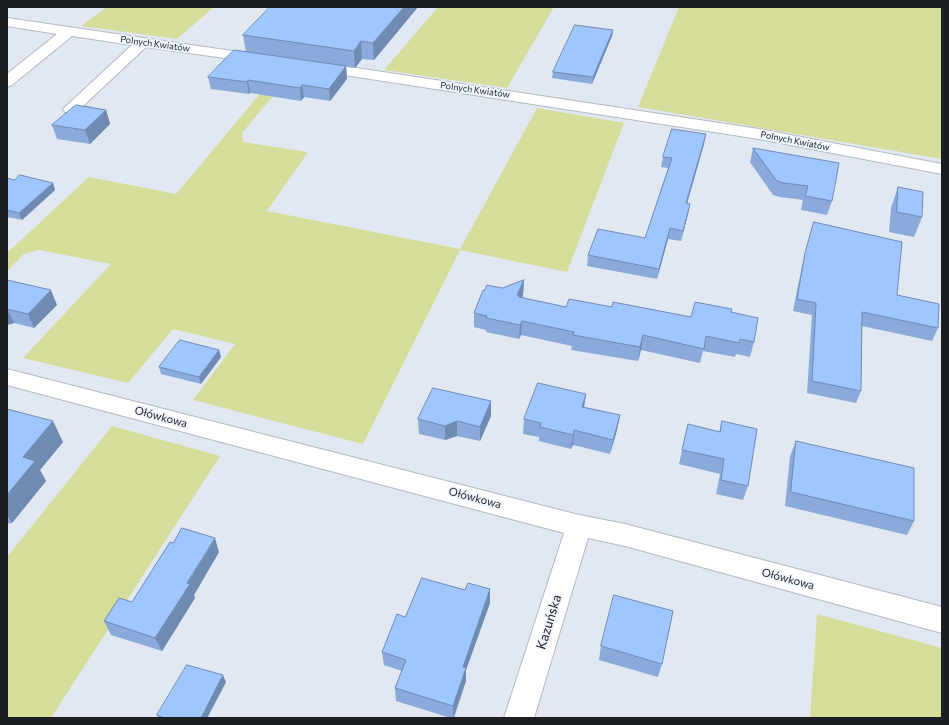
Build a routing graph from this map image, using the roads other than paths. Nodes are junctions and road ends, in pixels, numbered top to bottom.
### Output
1 (7, 22) edge
2 (68, 32) junction
3 (144, 42) junction
4 (271, 61) edge
5 (302, 65) edge
6 (7, 82) edge
7 (90, 112) edge
8 (942, 168) edge
9 (7, 377) edge
10 (579, 526) junction
11 (942, 620) edge
12 (519, 718) edge

1 - 2 street, Polnych Kwiatów
2 - 3 street, Polnych Kwiatów
2 - 6 street
3 - 4 street, Polnych Kwiatów
3 - 7 street
5 - 8 street, Polnych Kwiatów
9 - 10 street, Ołówkowa
10 - 11 street, Ołówkowa
10 - 12 street, Kazuńska

